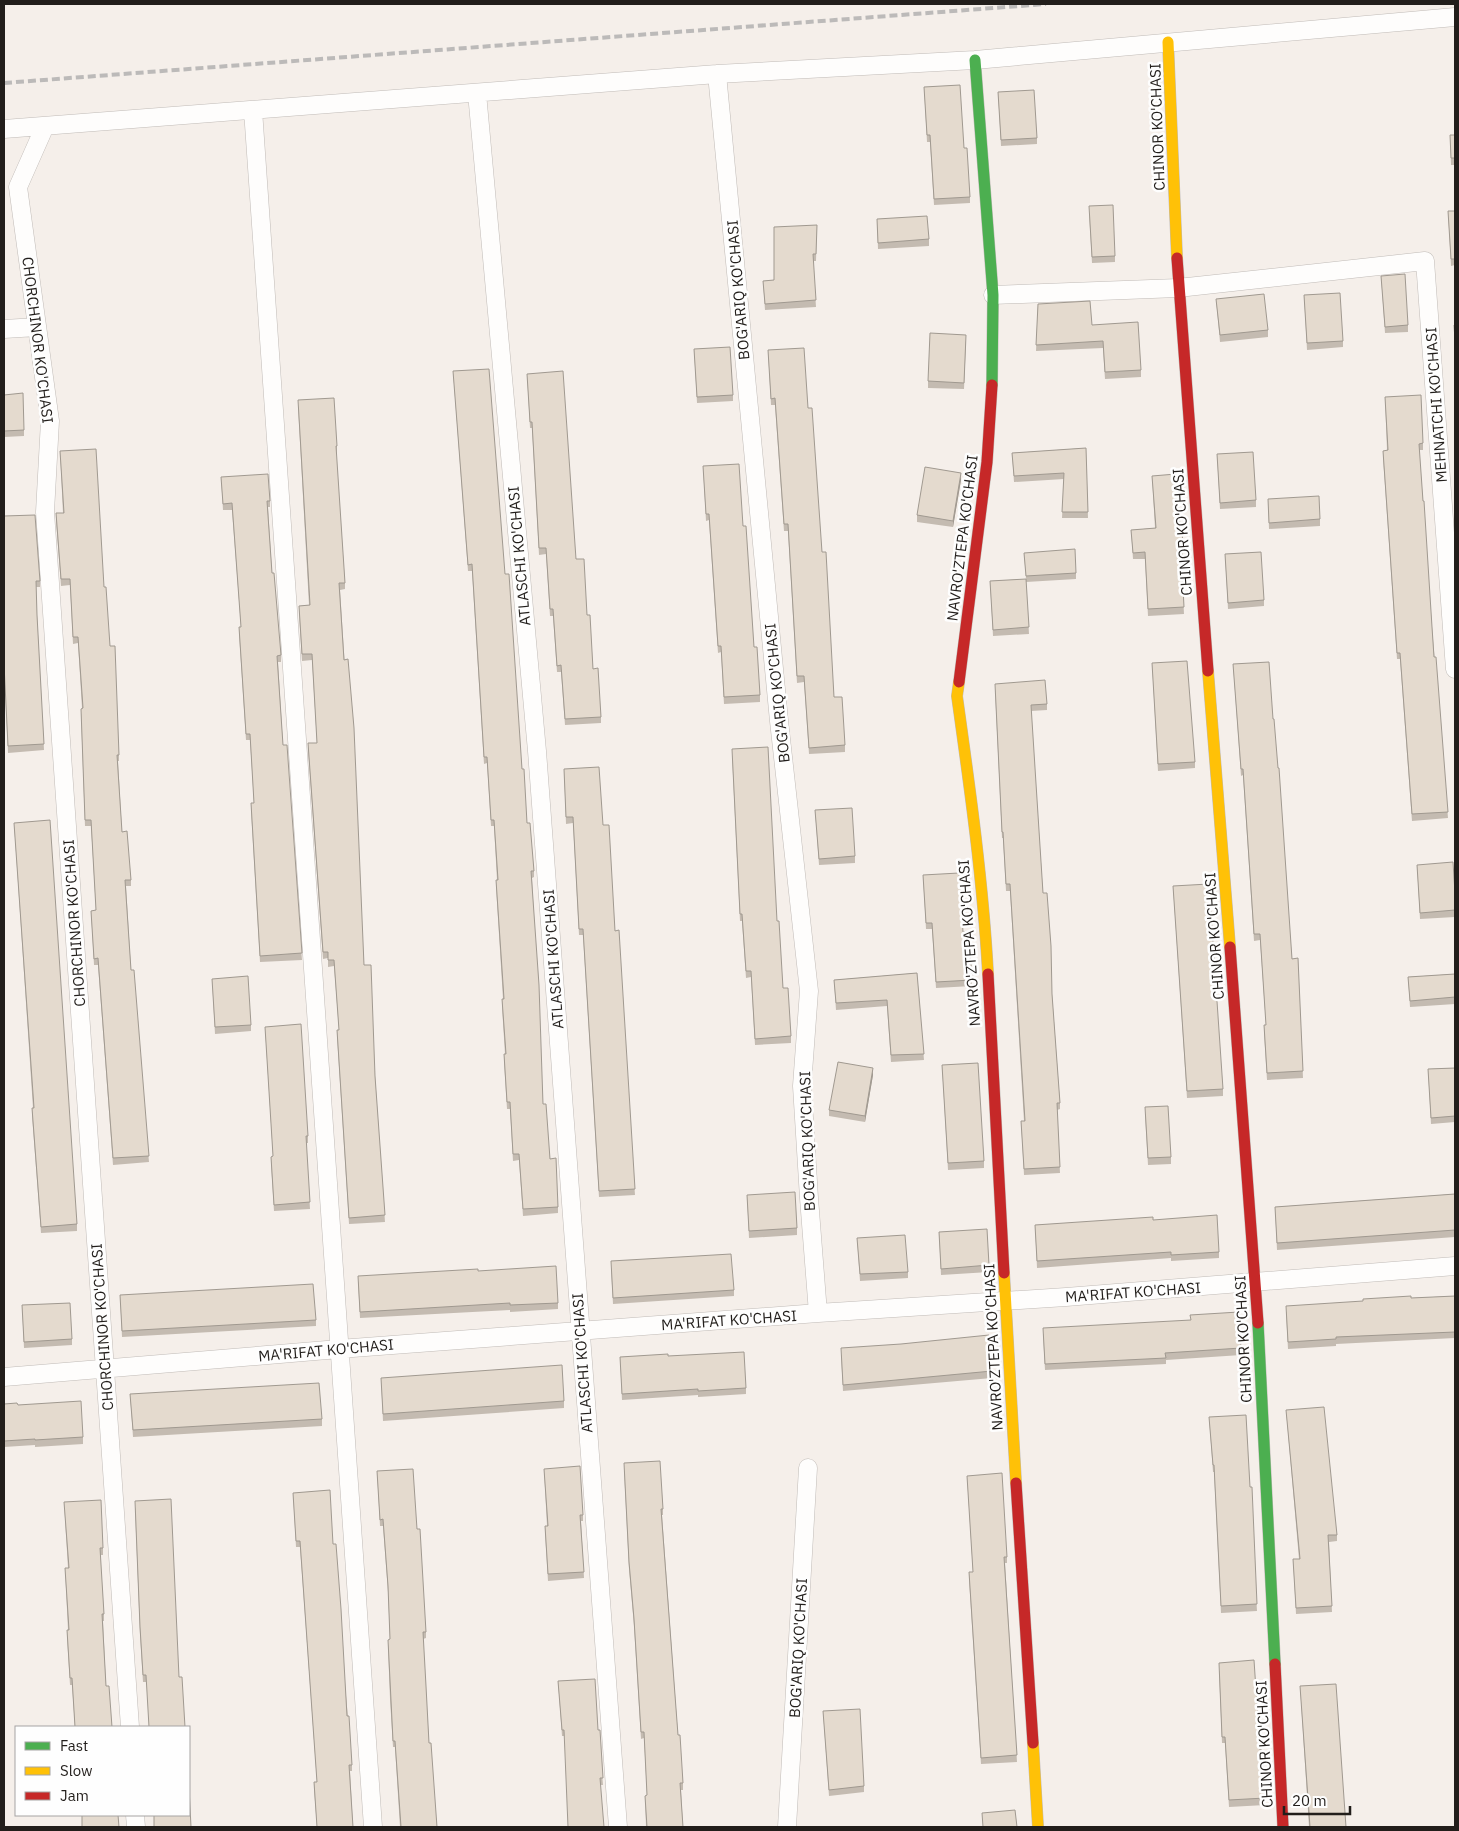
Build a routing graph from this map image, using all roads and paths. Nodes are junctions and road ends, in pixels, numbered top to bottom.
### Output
1 (1455, 17) edge
2 (1168, 42) junction
3 (975, 60) junction
4 (718, 74) junction
5 (477, 92) junction
6 (253, 110) junction
7 (45, 126) junction
8 (4, 129) edge
9 (1178, 288) junction
10 (992, 295) junction
11 (37, 327) junction
12 (4, 329) edge
13 (1455, 669) edge
14 (1455, 1266) edge
15 (1256, 1282) junction
16 (1005, 1301) junction
17 (818, 1313) junction
18 (579, 1330) junction
19 (339, 1349) junction
20 (105, 1368) junction
21 (4, 1377) edge
22 (808, 1468) dead end
23 (130, 1726) edge
24 (373, 1827) edge
25 (618, 1827) edge
26 (788, 1827) edge
27 (1038, 1827) edge
28 (1283, 1827) edge

1 - 2 street
2 - 3 street
2 - 9 street, CHINOR KO'CHASI
3 - 4 street
3 - 10 street, NAVRO'ZTEPA KO'CHASI
4 - 5 street
4 - 17 street, BOG'ARIQ KO'CHASI
5 - 6 street
5 - 18 street, ATLASCHI KO'CHASI
6 - 7 street
6 - 19 street
7 - 8 street
7 - 11 street, CHORCHINOR KO'CHASI
9 - 10 street
9 - 13 street, MEHNATCHI KO'CHASI
9 - 15 street, CHINOR KO'CHASI
10 - 16 street, NAVRO'ZTEPA KO'CHASI
11 - 12 street
11 - 20 street, CHORCHINOR KO'CHASI
14 - 15 street, MA'RIFAT KO'CHASI
15 - 16 street, MA'RIFAT KO'CHASI
15 - 28 street, CHINOR KO'CHASI
16 - 17 street, MA'RIFAT KO'CHASI
16 - 27 street, NAVRO'ZTEPA KO'CHASI
17 - 18 street, MA'RIFAT KO'CHASI
18 - 19 street, MA'RIFAT KO'CHASI
18 - 25 street, ATLASCHI KO'CHASI
19 - 20 street, MA'RIFAT KO'CHASI
19 - 24 street
20 - 21 street, MA'RIFAT KO'CHASI
20 - 23 street, CHORCHINOR KO'CHASI
22 - 26 street, BOG'ARIQ KO'CHASI

